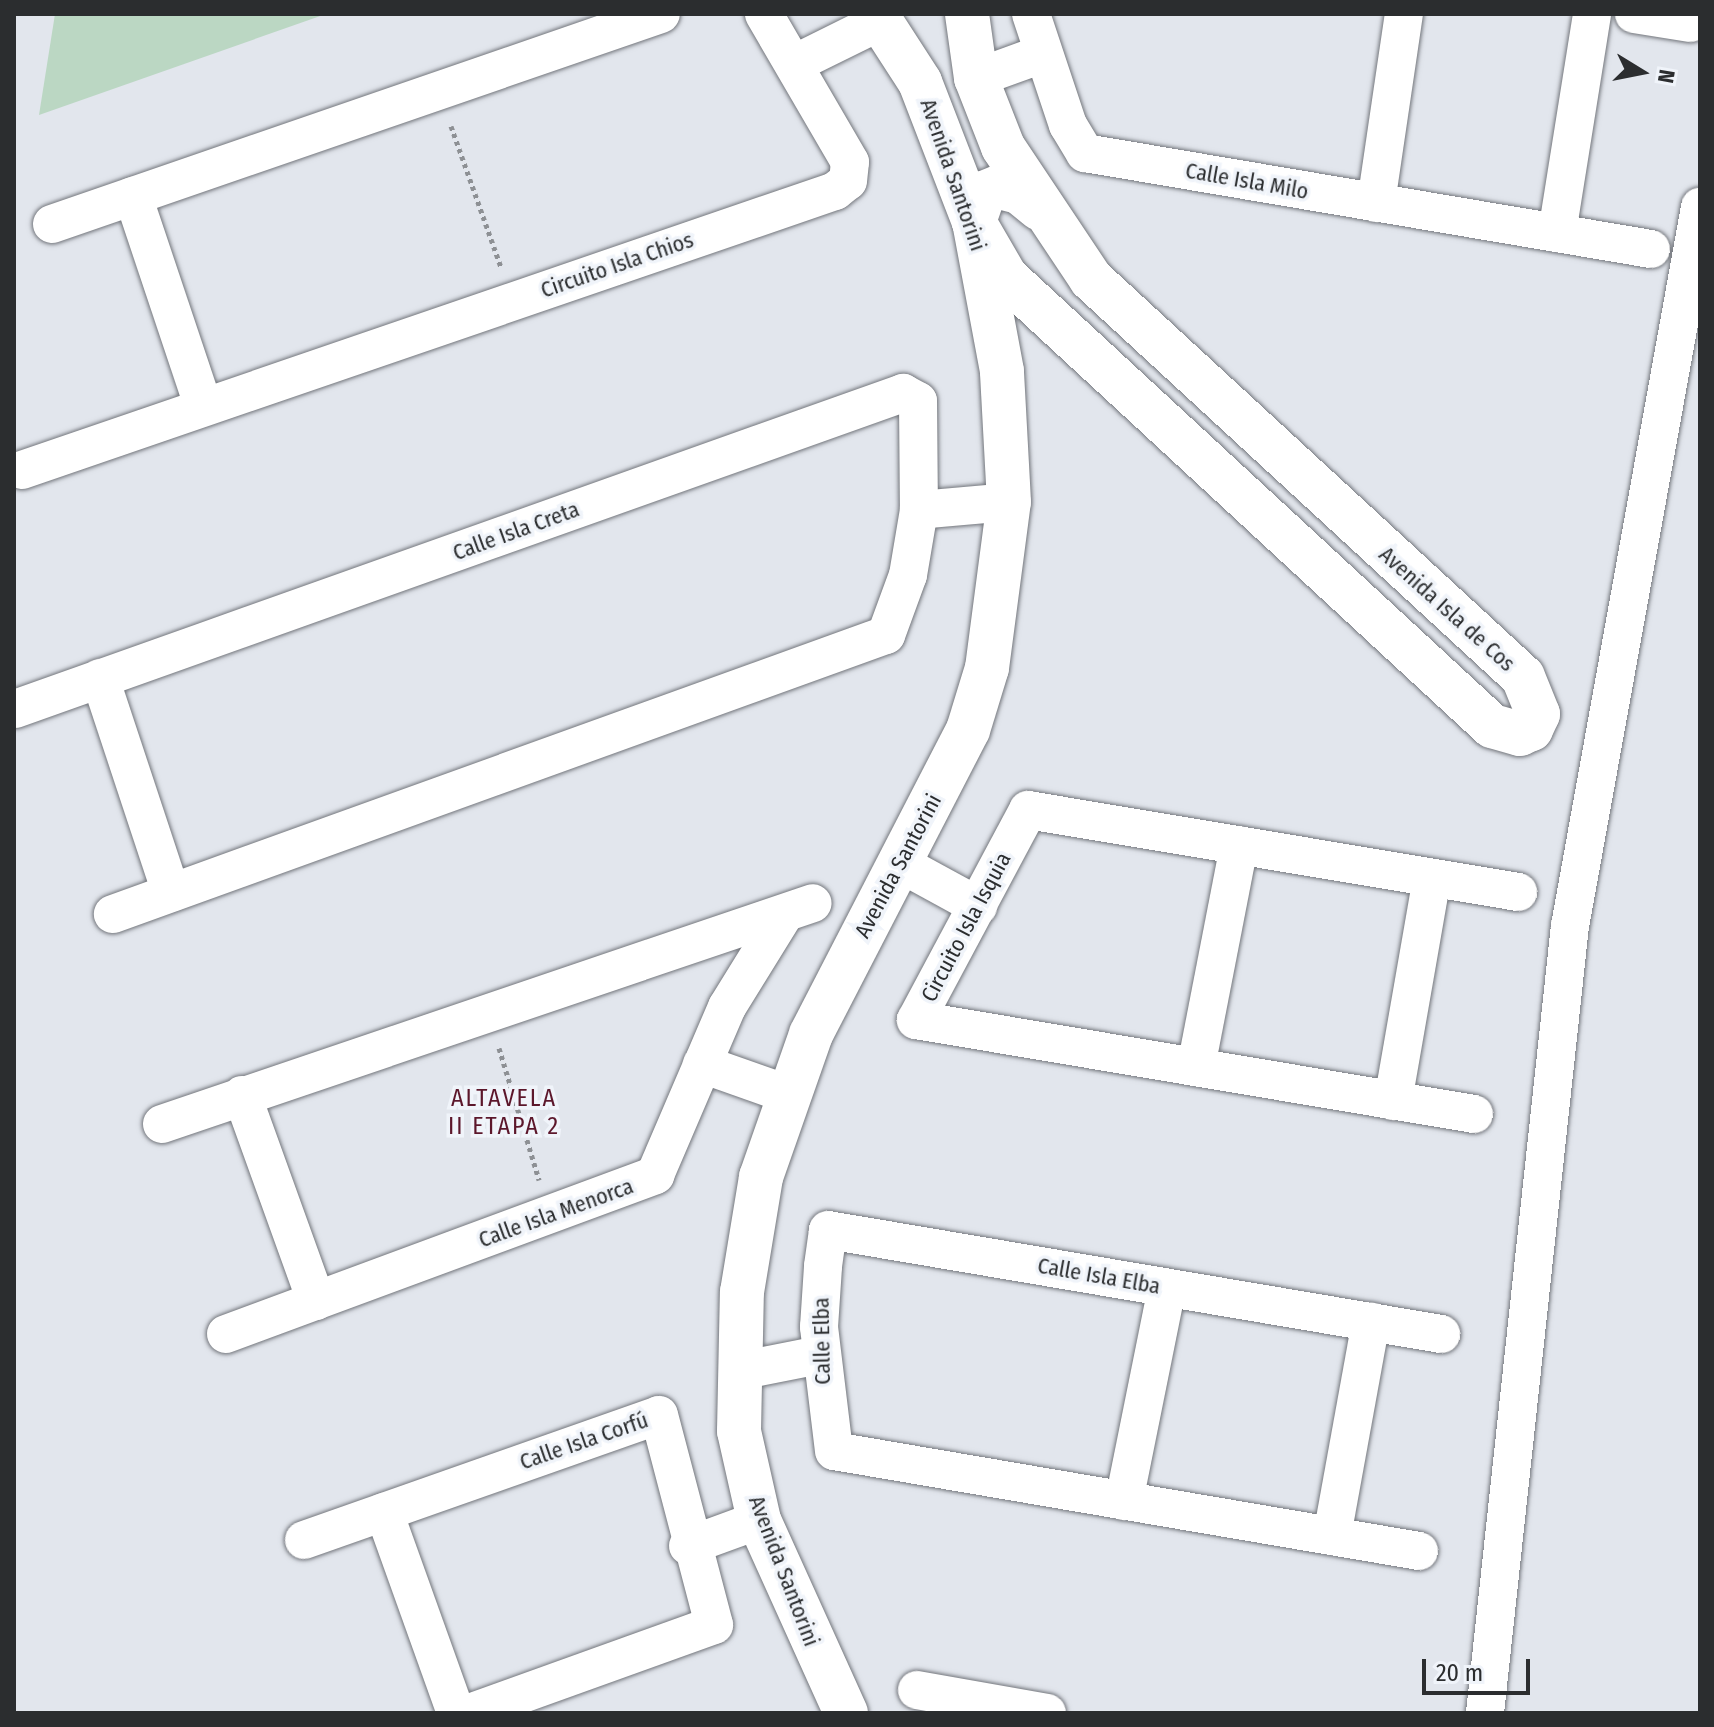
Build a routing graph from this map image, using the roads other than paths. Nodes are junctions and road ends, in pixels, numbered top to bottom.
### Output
1 (661, 14) edge
2 (764, 14) edge
3 (1031, 14) edge
4 (1404, 14) edge
5 (1592, 14) edge
6 (1634, 14) edge
7 (1690, 23) dead end
8 (968, 24) edge
9 (894, 36) edge
10 (1042, 54) junction
11 (796, 63) junction
12 (976, 78) junction
13 (133, 196) junction
14 (1376, 203) junction
15 (1700, 207) edge
16 (1039, 208) junction
17 (974, 222) junction
18 (52, 224) dead end
19 (1557, 233) junction
20 (1651, 249) dead end
21 (203, 405) junction
22 (22, 470) dead end
23 (1009, 502) junction
24 (919, 510) junction
25 (100, 678) junction
26 (15, 709) edge
27 (1239, 845) junction
28 (901, 864) junction
29 (1432, 878) junction
30 (1518, 892) dead end
31 (171, 893) junction
32 (978, 906) junction
33 (113, 914) dead end
34 (702, 1064) junction
35 (1196, 1067) junction
36 (787, 1094) junction
37 (242, 1095) junction
38 (1393, 1101) junction
39 (1474, 1114) dead end
40 (162, 1124) dead end
41 (828, 1230) joint
42 (1167, 1288) junction
43 (316, 1301) junction
44 (1371, 1322) junction
45 (226, 1334) dead end
46 (1441, 1334) dead end
47 (820, 1355) junction
48 (739, 1371) junction
49 (1124, 1501) junction
50 (384, 1512) junction
51 (743, 1526) junction
52 (1332, 1536) junction
53 (304, 1540) dead end
54 (688, 1546) junction
55 (1419, 1551) dead end
56 (917, 1690) dead end
57 (958, 1705) edge
58 (456, 1713) edge
59 (470, 1713) edge
60 (846, 1713) edge
61 (1047, 1713) edge
62 (1485, 1713) edge

1 - 13 street
2 - 11 street, Circuito Isla Chios
3 - 10 street, Calle Isla Milo
4 - 14 street
5 - 19 street
6 - 7 street
8 - 9 street
8 - 12 street, Avenida Isla de Cos
9 - 11 street
9 - 17 street, Avenida Santorini
10 - 12 street
10 - 14 street, Calle Isla Milo
11 - 21 street, Circuito Isla Chios
12 - 16 street, Avenida Isla de Cos
13 - 18 street
13 - 21 street
14 - 19 street, Calle Isla Milo
15 - 62 street
16 - 17 street
16 - 17 street, Avenida Isla de Cos
17 - 23 street, Avenida Santorini
19 - 20 street, Calle Isla Milo
21 - 22 street, Circuito Isla Chios
23 - 24 street
23 - 28 street, Avenida Santorini
24 - 25 street, Calle Isla Creta
24 - 31 street
25 - 26 street, Calle Isla Creta
25 - 31 street
27 - 29 street, Circuito Isla Isquia
27 - 32 street, Circuito Isla Isquia
27 - 35 street
28 - 32 street
28 - 36 street, Avenida Santorini
29 - 30 street, Circuito Isla Isquia
29 - 38 street
31 - 33 street
32 - 35 street, Circuito Isla Isquia
34 - 36 street
34 - 37 street, Calle Isla Menorca
34 - 43 street, Calle Isla Menorca
35 - 38 street, Circuito Isla Isquia
36 - 48 street, Avenida Santorini
37 - 40 street, Calle Isla Menorca
37 - 43 street
38 - 39 street, Circuito Isla Isquia
41 - 42 street, Calle Isla Elba
41 - 47 street, Calle Elba
42 - 44 street, Calle Isla Elba
42 - 49 street
43 - 45 street, Calle Isla Menorca
44 - 46 street, Calle Isla Elba
44 - 52 street
47 - 48 street
47 - 49 street, Calle Elba
48 - 51 street, Avenida Santorini
49 - 52 street
50 - 53 street, Calle Isla Corfú
50 - 54 street, Calle Isla Corfú
50 - 58 street
51 - 54 street
51 - 60 street, Avenida Santorini
52 - 55 street
54 - 59 street, Calle Isla Corfú
56 - 57 street
57 - 61 street

